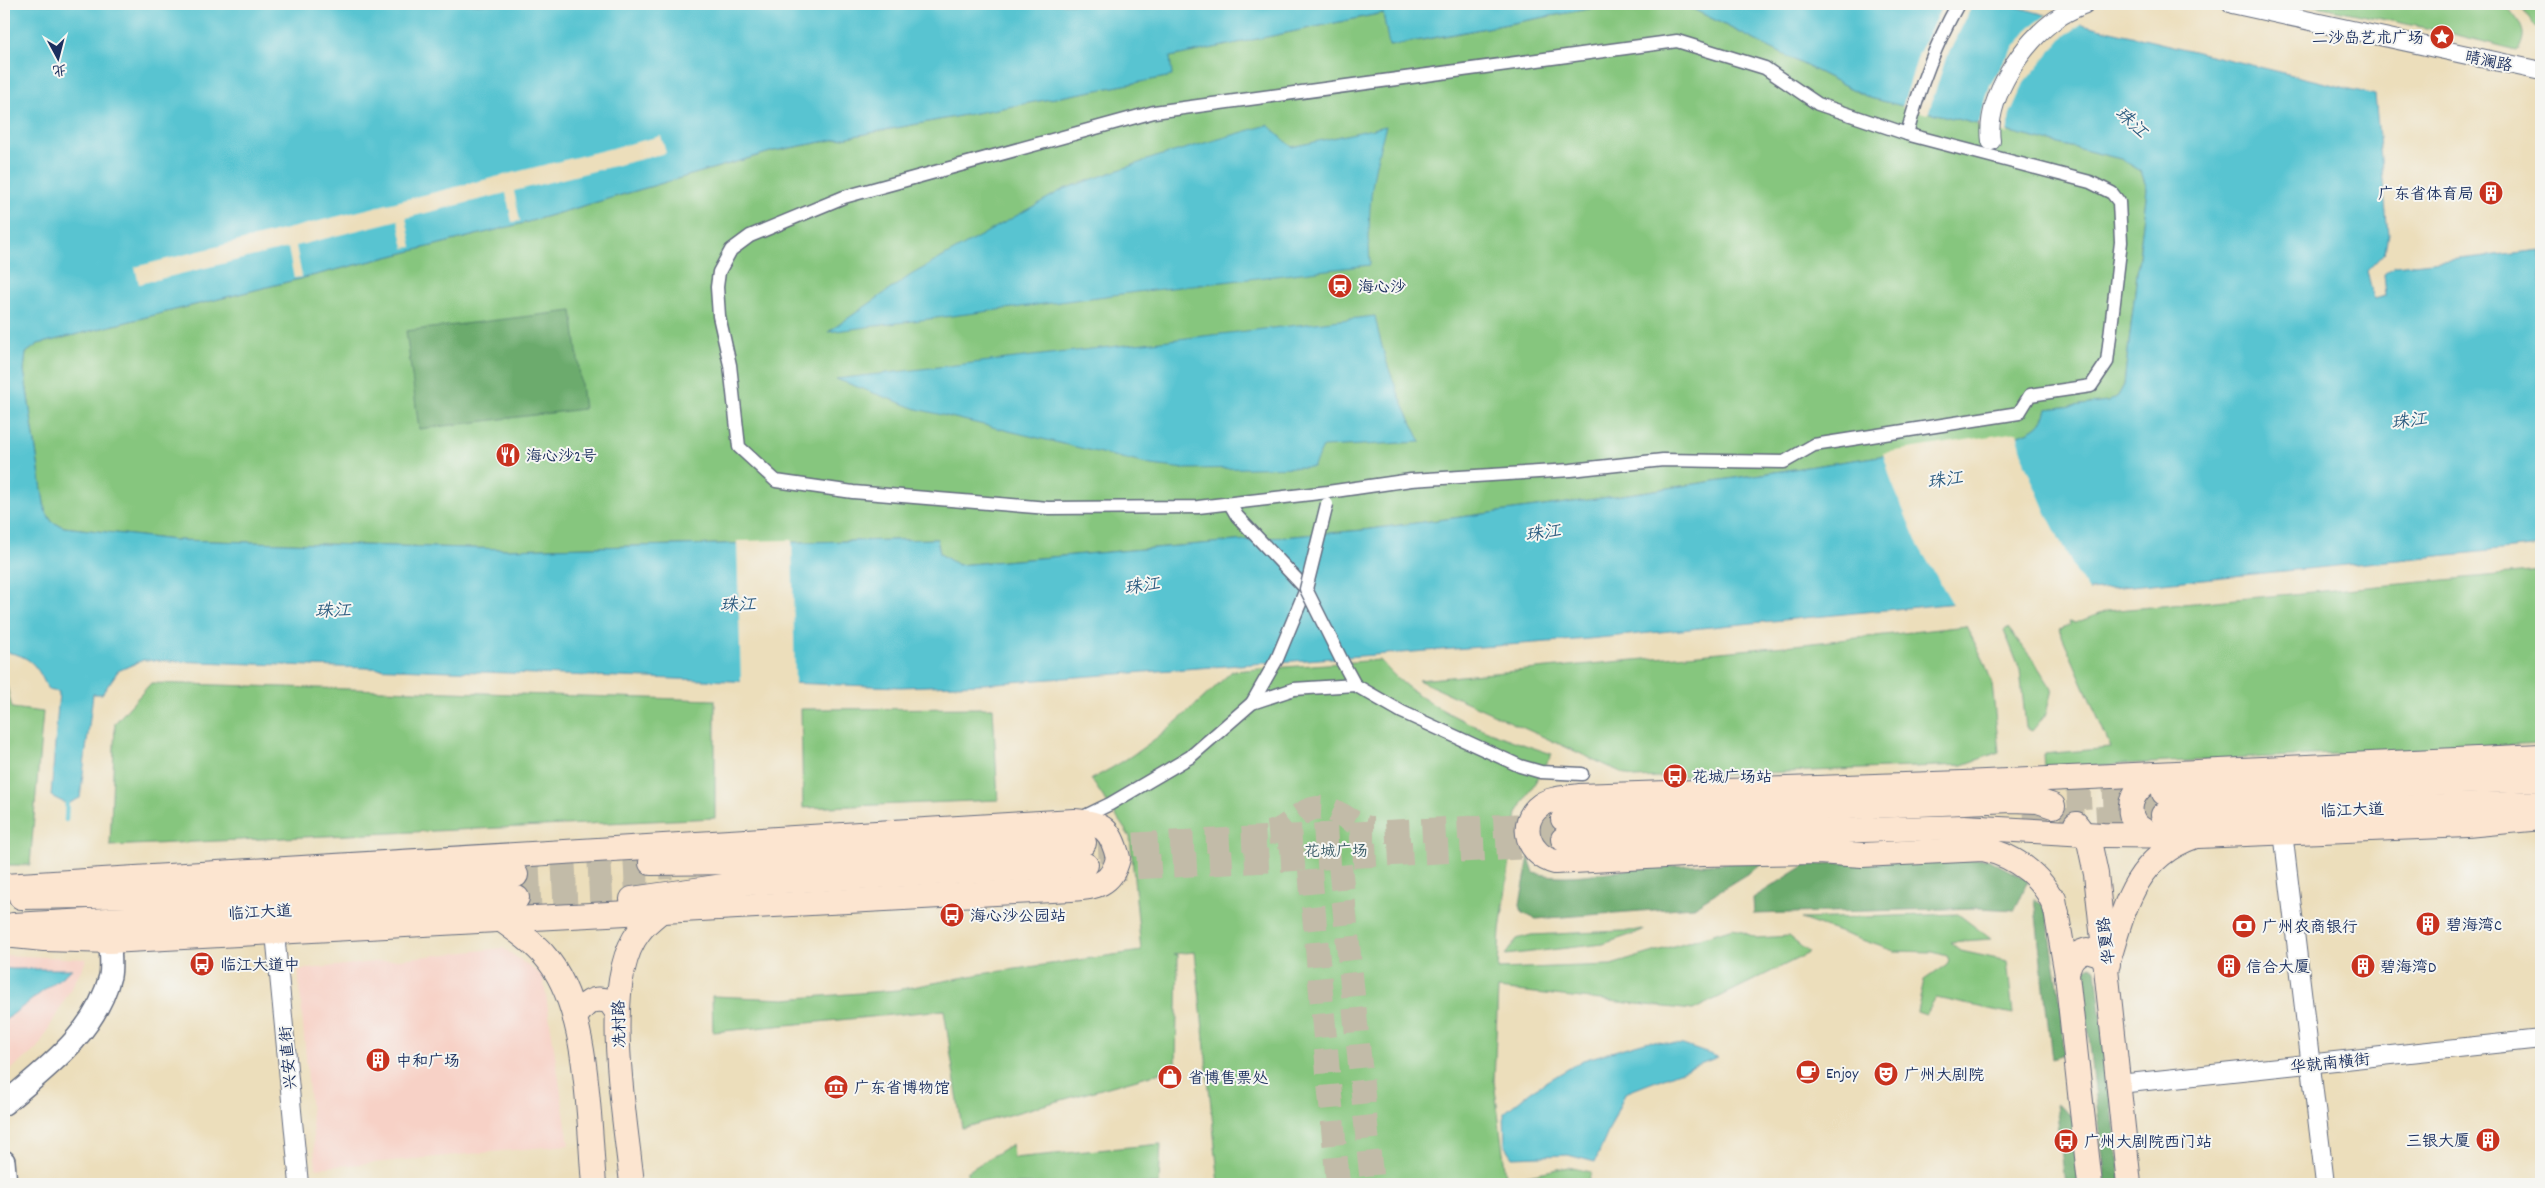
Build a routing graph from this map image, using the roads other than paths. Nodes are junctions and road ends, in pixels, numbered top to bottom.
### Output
1 (1958, 4) edge
2 (2085, 4) edge
3 (2232, 4) edge
4 (2541, 71) edge
5 (1907, 134) junction
6 (1992, 148) junction
7 (1328, 498) junction
8 (1230, 504) junction
9 (1306, 590) junction
10 (1356, 685) junction
11 (1252, 703) junction
12 (2541, 756) edge
13 (1582, 774) dead end
14 (2541, 779) edge
15 (2037, 780) junction
16 (2000, 792) junction
17 (1964, 793) junction
18 (2541, 803) edge
19 (2164, 804) junction
20 (2053, 806) junction
21 (2541, 818) edge
22 (1074, 821) junction
23 (1964, 826) junction
24 (2283, 832) junction
25 (2084, 833) junction
26 (2198, 836) junction
27 (517, 876) junction
28 (4, 886) edge
29 (687, 890) junction
30 (4, 896) edge
31 (663, 910) junction
32 (2057, 913) junction
33 (562, 916) junction
34 (503, 921) junction
35 (4, 926) edge
36 (275, 932) junction
37 (4, 936) edge
38 (110, 941) junction
39 (2108, 964) junction
40 (2067, 975) junction
41 (617, 1012) junction
42 (575, 1018) junction
43 (2541, 1039) edge
44 (2311, 1064) junction
45 (2119, 1084) junction
46 (4, 1104) edge
47 (4, 1161) edge
48 (6, 1184) edge
49 (299, 1184) edge
50 (594, 1184) edge
51 (632, 1184) edge
52 (2090, 1184) edge
53 (2129, 1184) edge
54 (2325, 1184) edge

1 - 5 street
2 - 6 street
3 - 4 street, 晴澜路
5 - 6 street
5 - 8 street
6 - 7 street
7 - 8 street
7 - 9 street, bridge
8 - 9 street
9 - 10 street, bridge
9 - 11 street
10 - 11 street
10 - 13 street
11 - 22 street
12 - 19 main road
14 - 19 main road, 临江大道
15 - 16 main road
15 - 17 main road
15 - 19 main road
16 - 17 main road
16 - 20 main road, 华夏路
17 - 20 main road
17 - 23 main road
17 - 32 main road
18 - 19 main road, 临江大道
19 - 25 main road
19 - 26 main road
20 - 25 main road, 华夏路
21 - 24 main road
22 - 27 main road
22 - 31 main road
23 - 25 main road
23 - 32 main road
24 - 26 main road
24 - 44 street
25 - 39 main road, 华夏路
26 - 39 main road
27 - 28 main road
27 - 29 main road
27 - 30 main road, 临江大道
27 - 35 main road, 临江大道
29 - 31 main road, 冼村路
29 - 33 main road
31 - 33 main road
31 - 41 main road, 冼村路
32 - 40 main road
33 - 34 main road
34 - 36 main road
34 - 42 main road
36 - 38 main road
36 - 49 street, 兴安直街
37 - 38 main road
38 - 46 street
39 - 40 main road
39 - 45 main road, 华夏路
40 - 52 main road
41 - 42 main road
41 - 51 main road, 冼村路
42 - 50 main road
43 - 44 street, 华就南横街
44 - 45 street, 华就南横街
44 - 54 street
45 - 53 main road, 华夏路
47 - 48 street

